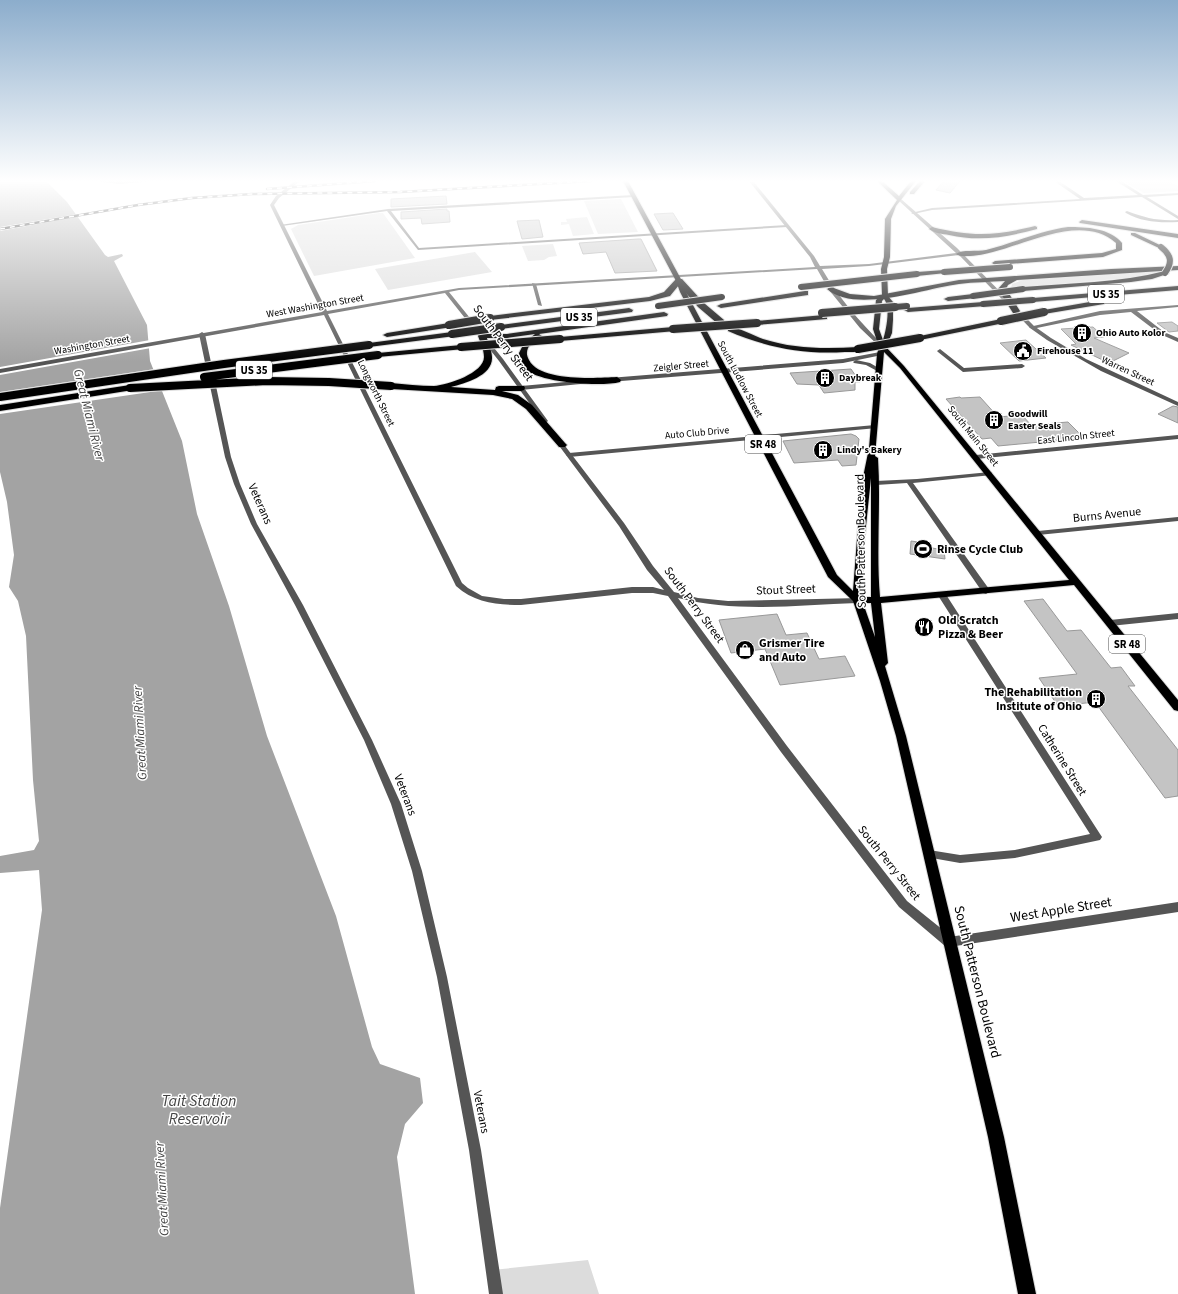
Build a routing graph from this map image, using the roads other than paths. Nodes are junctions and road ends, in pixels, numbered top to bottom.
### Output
1 (290, 241) edge
2 (412, 241) edge
3 (538, 241) edge
4 (658, 241) edge
5 (799, 241) edge
6 (887, 241) edge
7 (945, 241) edge
8 (997, 241) edge
9 (1017, 241) edge
10 (1117, 241) edge
11 (1149, 241) edge
12 (980, 253) junction
13 (959, 254) junction
14 (1178, 260) edge
15 (911, 261) junction
16 (1159, 261) dead end
17 (968, 262) junction
18 (886, 263) junction
19 (1104, 263) dead end
20 (819, 268) junction
21 (1178, 268) edge
22 (944, 272) junction
23 (979, 273) junction
24 (1021, 277) junction
25 (677, 278) junction
26 (985, 280) junction
27 (534, 284) junction
28 (1178, 288) edge
29 (831, 289) junction
30 (803, 290) junction
31 (446, 291) junction
32 (1178, 293) edge
33 (885, 296) junction
34 (727, 299) junction
35 (540, 305) dead end
36 (1178, 306) edge
37 (908, 308) junction
38 (1132, 310) junction
39 (686, 311) dead end
40 (1016, 311) junction
41 (325, 313) junction
42 (668, 313) dead end
43 (720, 322) dead end
44 (1032, 327) junction
45 (731, 329) dead end
46 (554, 330) junction
47 (202, 334) junction
48 (482, 336) junction
49 (187, 337) joint
50 (1178, 340) edge
51 (368, 342) junction
52 (881, 346) junction
53 (940, 351) dead end
54 (880, 354) junction
55 (843, 361) junction
56 (1022, 366) dead end
57 (879, 370) junction
58 (0, 371) edge
59 (725, 371) junction
60 (617, 380) junction
61 (130, 388) junction
62 (521, 388) junction
63 (434, 389) junction
64 (456, 390) junction
65 (0, 397) edge
66 (1178, 404) edge
67 (0, 408) edge
68 (875, 427) junction
69 (760, 437) junction
70 (1178, 437) edge
71 (562, 446) junction
72 (873, 448) junction
73 (569, 455) junction
74 (976, 457) junction
75 (990, 474) junction
76 (909, 482) junction
77 (876, 483) junction
78 (1178, 519) edge
79 (1038, 533) junction
80 (1076, 582) junction
81 (986, 591) junction
82 (671, 594) junction
83 (942, 595) junction
84 (857, 600) junction
85 (875, 600) junction
86 (497, 601) joint
87 (1178, 616) edge
88 (1110, 623) junction
89 (885, 681) junction
90 (1178, 707) edge
91 (929, 854) junction
92 (1178, 906) edge
93 (949, 942) junction
94 (496, 1294) edge
95 (1027, 1294) edge

1 - 41 street, Longworth Street
2 - 3 street
4 - 25 main road, South Ludlow Street / SR 48
5 - 20 street, South Main Street
6 - 18 main road, South Patterson Boulevard
7 - 13 street, Warren Street
8 - 13 highway
9 - 12 highway, bridge
10 - 22 highway, bridge
11 - 37 highway, bridge
12 - 13 highway
12 - 23 highway
13 - 15 street
13 - 17 street, Warren Street
14 - 16 highway
15 - 17 street
15 - 18 street
17 - 23 street, Warren Street
18 - 20 street
18 - 33 main road, South Patterson Boulevard
19 - 22 highway, bridge
20 - 25 street
20 - 29 street, South Main Street
21 - 24 highway
22 - 30 highway, bridge
23 - 26 street, Warren Street
24 - 26 highway
24 - 40 highway
25 - 27 street
25 - 43 highway
25 - 51 highway, bridge
25 - 59 main road, South Ludlow Street / SR 48
26 - 33 highway
26 - 40 street, Warren Street
27 - 31 street
27 - 35 street
28 - 37 highway, US 35, bridge
29 - 33 highway
29 - 52 street, South Main Street
30 - 34 highway
30 - 34 highway, US 35
31 - 41 street, West Washington Street
31 - 48 street, South Perry Street
32 - 45 highway, bridge
33 - 52 main road, South Patterson Boulevard
33 - 52 main road, South Patterson Boulevard
34 - 39 highway
34 - 51 highway, US 35, bridge
36 - 38 street
37 - 61 highway, US 35, bridge
38 - 44 street
38 - 50 street
40 - 44 street, Warren Street
41 - 47 street, West Washington Street
41 - 86 street, Longworth Street
42 - 46 highway
44 - 66 street, Warren Street
46 - 48 highway
46 - 60 highway
47 - 49 street, West Washington Street
47 - 94 street, Veterans
48 - 62 street, South Perry Street
48 - 63 highway
49 - 58 street, Washington Street
51 - 65 highway, US 35, bridge
52 - 54 main road, South Patterson Boulevard
52 - 74 main road, South Main Street / SR 48
53 - 56 street
54 - 55 street, Zeigler Street
54 - 57 main road, South Patterson Boulevard
55 - 57 street, Zeigler Street
55 - 59 street, Zeigler Street
57 - 68 main road, South Patterson Boulevard
59 - 60 street, Zeigler Street
59 - 69 main road, South Ludlow Street / SR 48
60 - 62 street, Zeigler Street
61 - 63 highway, bridge
61 - 67 highway, US 35
62 - 64 highway
62 - 71 street, South Perry Street
63 - 64 highway
64 - 71 highway
68 - 69 street, Auto Club Drive
68 - 72 main road, South Patterson Boulevard
69 - 73 street, Auto Club Drive
69 - 84 main road, South Ludlow Street / SR 48
70 - 74 street, East Lincoln Street
71 - 73 street, South Perry Street
72 - 77 main road, South Patterson Boulevard
72 - 84 main road, South Patterson Boulevard
73 - 82 street, South Perry Street
74 - 75 main road, South Main Street / SR 48
75 - 76 street
75 - 79 main road, South Main Street / SR 48
76 - 77 street
76 - 81 street
77 - 85 main road, South Patterson Boulevard
78 - 79 street, Burns Avenue
79 - 80 main road, South Main Street / SR 48
80 - 81 main road, Stout Street
80 - 88 main road, South Main Street / SR 48
81 - 83 main road, Stout Street
82 - 84 street, Stout Street
82 - 86 street, Stout Street
82 - 93 street, South Perry Street
83 - 85 main road, Stout Street
83 - 91 street, Catherine Street
84 - 85 main road, Stout Street
84 - 89 main road, South Patterson Boulevard
85 - 89 main road, South Patterson Boulevard
87 - 88 street
88 - 90 main road, South Main Street / SR 48
89 - 91 main road, South Patterson Boulevard
91 - 93 main road, South Patterson Boulevard
92 - 93 street, West Apple Street
93 - 95 main road, South Patterson Boulevard

